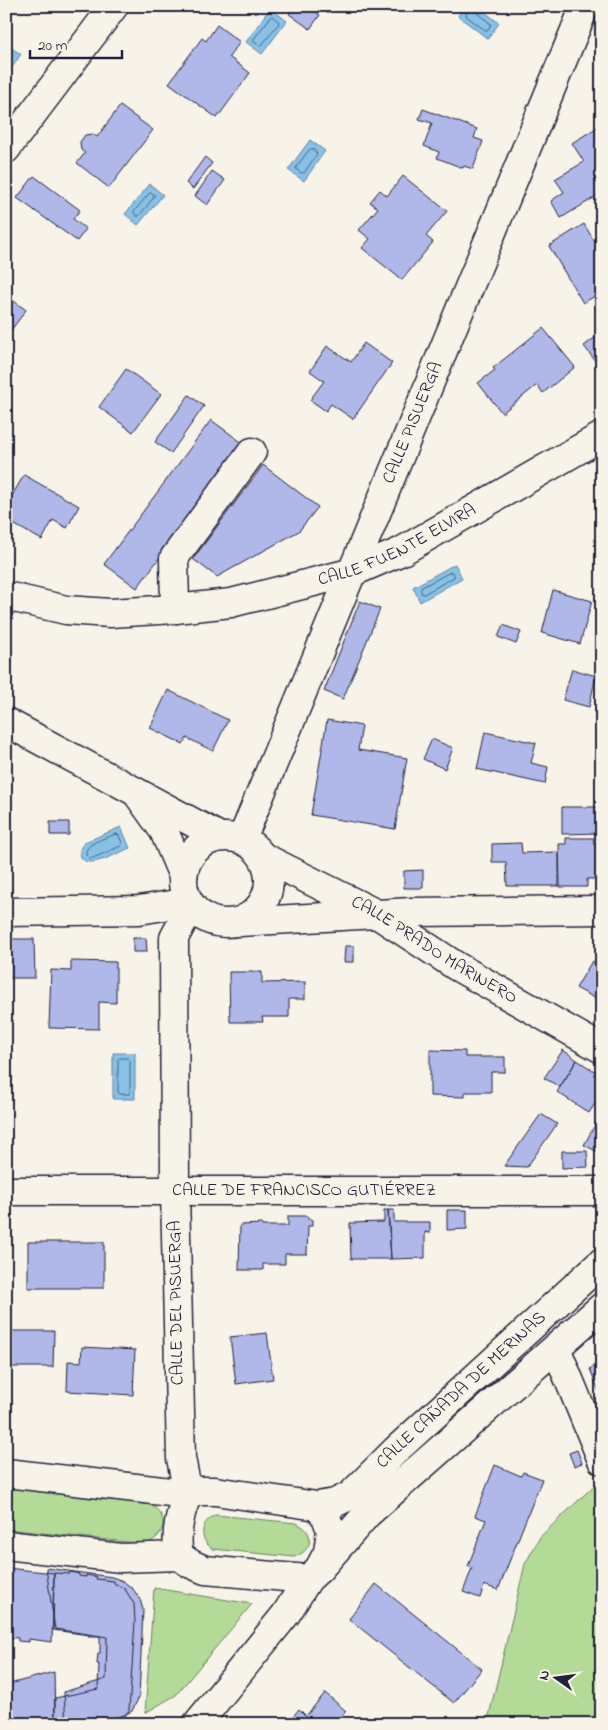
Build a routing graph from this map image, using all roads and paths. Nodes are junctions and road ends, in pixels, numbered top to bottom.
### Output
1 (114, 6) edge
2 (585, 6) edge
3 (6, 149) edge
4 (602, 436) edge
5 (252, 452) dead end
6 (353, 572) junction
7 (6, 596) edge
8 (175, 609) junction
9 (6, 722) edge
10 (135, 790) junction
11 (231, 838) junction
12 (263, 857) junction
13 (183, 876) junction
14 (190, 904) junction
15 (602, 910) edge
16 (6, 912) edge
17 (377, 914) junction
18 (240, 922) junction
19 (602, 1049) edge
20 (6, 1191) edge
21 (175, 1191) junction
22 (602, 1191) edge
23 (602, 1262) edge
24 (602, 1307) edge
25 (556, 1348) junction
26 (602, 1460) edge
27 (6, 1473) edge
28 (188, 1494) junction
29 (317, 1506) junction
30 (6, 1545) edge
31 (180, 1556) junction
32 (313, 1574) junction
33 (197, 1724) edge

1 - 3 street
2 - 6 street, CALLE PISUERGA
4 - 6 street, CALLE FUENTE ELVIRA
5 - 8 street
6 - 8 street, CALLE FUENTE ELVIRA
6 - 11 street, CALLE PISUERGA
7 - 8 street, CALLE FUENTE ELVIRA
9 - 10 street
10 - 11 street
10 - 13 street
11 - 12 street
11 - 13 street
12 - 17 street, CALLE PRADO MARINERO
12 - 18 street
13 - 14 street
14 - 16 street
14 - 18 street
14 - 21 street, CALLE DEL PISUERGA
15 - 17 street
17 - 18 street
17 - 19 street, CALLE PRADO MARINERO
20 - 21 street, CALLE DE FRANCISCO GUTIÉRREZ
21 - 22 street, CALLE DE FRANCISCO GUTIÉRREZ
21 - 28 street, CALLE DEL PISUERGA
23 - 29 street, CALLE CAÑADA DE MERINAS
24 - 25 street, CALLE CAÑADA DE MERINAS
25 - 26 street, CALLE CAÑADA DE MERINAS
25 - 32 street, CALLE CAÑADA DE MERINAS
27 - 28 street
28 - 29 street
28 - 31 street
29 - 32 street
30 - 31 street
31 - 32 street
32 - 33 street

